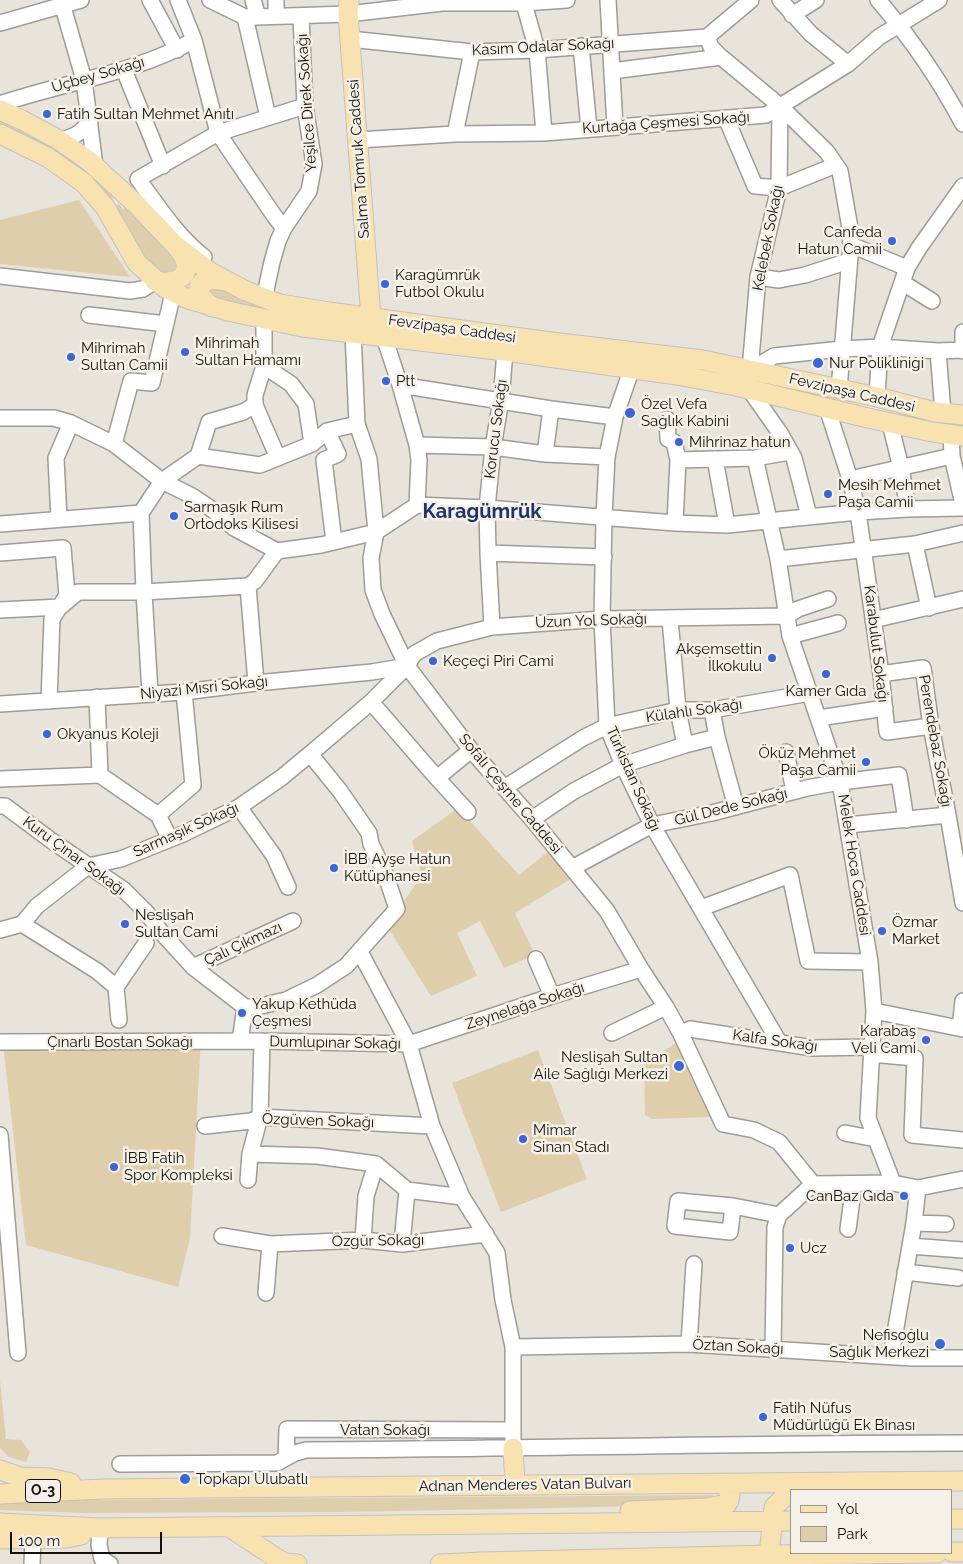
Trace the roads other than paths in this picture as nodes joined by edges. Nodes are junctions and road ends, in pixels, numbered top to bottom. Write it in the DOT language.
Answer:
graph roads {
  1 [pos="81,0"];
  2 [pos="150,0"];
  3 [pos="178,0"];
  4 [pos="210,0"];
  5 [pos="253,0"];
  6 [pos="276,0"];
  7 [pos="567,0"];
  8 [pos="608,0"];
  9 [pos="751,0"];
  10 [pos="780,0"];
  11 [pos="816,0"];
  12 [pos="878,0"];
  13 [pos="939,0"];
  14 [pos="442,2"];
  15 [pos="523,2"];
  16 [pos="62,3"];
  17 [pos="349,7"];
  18 [pos="792,15"];
  19 [pos="276,16"];
  20 [pos="301,16"];
  21 [pos="252,17"];
  22 [pos="0,23"];
  23 [pos="899,25"];
  24 [pos="706,37"];
  25 [pos="350,39"];
  26 [pos="194,40"];
  27 [pos="611,44"];
  28 [pos="581,46"];
  29 [pos="177,50"];
  30 [pos="537,50"];
  31 [pos="472,52"];
  32 [pos="720,57"];
  33 [pos="848,64"];
  34 [pos="124,70"];
  35 [pos="612,72"];
  36 [pos="84,80"];
  37 [pos="0,104"];
  38 [pos="305,106"];
  39 [pos="780,106"];
  40 [pos="0,110"];
  41 [pos="268,117"];
  42 [pos="726,118"];
  43 [pos="90,122"];
  44 [pos="963,124"];
  45 [pos="615,127"];
  46 [pos="588,129"];
  47 [pos="544,132"];
  48 [pos="218,133"];
  49 [pos="0,134"];
  50 [pos="455,134"];
  51 [pos="59,140"];
  52 [pos="358,140"];
  53 [pos="836,165"];
  54 [pos="95,166"];
  55 [pos="163,166"];
  56 [pos="963,186"];
  57 [pos="778,188"];
  58 [pos="284,228"];
  59 [pos="174,244"];
  60 [pos="851,245"];
  61 [pos="850,261"];
  62 [pos="907,268"];
  63 [pos="0,276"];
  64 [pos="758,277"];
  65 [pos="155,281"];
  66 [pos="226,281"];
  67 [pos="902,283"];
  68 [pos="173,293"];
  69 [pos="264,296"];
  70 [pos="932,300"];
  71 [pos="212,307"];
  72 [pos="89,315"];
  73 [pos="371,318"];
  74 [pos="264,319"];
  75 [pos="166,324"];
  76 [pos="326,330"];
  77 [pos="353,332"];
  78 [pos="963,332"];
  79 [pos="384,337"];
  80 [pos="880,347"];
  81 [pos="842,349"];
  82 [pos="963,350"];
  83 [pos="505,351"];
  84 [pos="938,351"];
  85 [pos="632,360"];
  86 [pos="264,366"];
  87 [pos="750,370"];
  88 [pos="400,385"];
  89 [pos="749,389"];
  90 [pos="839,389"];
  91 [pos="877,397"];
  92 [pos="501,400"];
  93 [pos="255,405"];
  94 [pos="827,408"];
  95 [pos="551,409"];
  96 [pos="943,413"];
  97 [pos="616,416"];
  98 [pos="963,416"];
  99 [pos="0,418"];
  100 [pos="667,419"];
  101 [pos="71,423"];
  102 [pos="890,423"];
  103 [pos="357,424"];
  104 [pos="327,431"];
  105 [pos="957,436"];
  106 [pos="114,444"];
  107 [pos="312,444"];
  108 [pos="417,445"];
  109 [pos="493,447"];
  110 [pos="790,452"];
  111 [pos="545,454"];
  112 [pos="198,456"];
  113 [pos="952,456"];
  114 [pos="607,457"];
  115 [pos="278,458"];
  116 [pos="755,458"];
  117 [pos="716,459"];
  118 [pos="678,460"];
  119 [pos="901,468"];
  120 [pos="850,479"];
  121 [pos="162,481"];
  122 [pos="963,504"];
  123 [pos="417,505"];
  124 [pos="487,508"];
  125 [pos="963,508"];
  126 [pos="908,509"];
  127 [pos="141,512"];
  128 [pos="858,512"];
  129 [pos="809,516"];
  130 [pos="604,517"];
  131 [pos="59,519"];
  132 [pos="769,522"];
  133 [pos="675,523"];
  134 [pos="0,524"];
  135 [pos="727,525"];
  136 [pos="376,532"];
  137 [pos="963,534"];
  138 [pos="334,542"];
  139 [pos="915,544"];
  140 [pos="864,550"];
  141 [pos="278,551"];
  142 [pos="0,553"];
  143 [pos="488,553"];
  144 [pos="604,557"];
  145 [pos="778,559"];
  146 [pos="248,586"];
  147 [pos="144,592"];
  148 [pos="828,599"];
  149 [pos="963,599"];
  150 [pos="60,607"];
  151 [pos="929,608"];
  152 [pos="0,610"];
  153 [pos="787,616"];
  154 [pos="602,619"];
  155 [pos="670,619"];
  156 [pos="873,620"];
  157 [pos="838,623"];
  158 [pos="492,627"];
  159 [pos="790,636"];
  160 [pos="406,666"];
  161 [pos="881,674"];
  162 [pos="256,683"];
  163 [pos="184,692"];
  164 [pos="810,693"];
  165 [pos="150,694"];
  166 [pos="97,697"];
  167 [pos="49,701"];
  168 [pos="371,702"];
  169 [pos="0,704"];
  170 [pos="884,708"];
  171 [pos="678,710"];
  172 [pos="712,710"];
  173 [pos="819,718"];
  174 [pos="607,726"];
  175 [pos="931,726"];
  176 [pos="717,737"];
  177 [pos="684,745"];
  178 [pos="471,750"];
  179 [pos="786,752"];
  180 [pos="310,754"];
  181 [pos="623,765"];
  182 [pos="100,774"];
  183 [pos="437,778"];
  184 [pos="0,779"];
  185 [pos="840,782"];
  186 [pos="504,788"];
  187 [pos="794,791"];
  188 [pos="0,806"];
  189 [pos="238,807"];
  190 [pos="736,807"];
  191 [pos="468,812"];
  192 [pos="158,815"];
  193 [pos="948,815"];
  194 [pos="532,819"];
  195 [pos="906,820"];
  196 [pos="652,825"];
  197 [pos="848,825"];
  198 [pos="170,839"];
  199 [pos="88,866"];
  200 [pos="572,868"];
  201 [pos="288,887"];
  202 [pos="963,903"];
  203 [pos="701,908"];
  204 [pos="293,921"];
  205 [pos="22,924"];
  206 [pos="0,930"];
  207 [pos="146,943"];
  208 [pos="360,952"];
  209 [pos="536,959"];
  210 [pos="870,962"];
  211 [pos="194,967"];
  212 [pos="641,969"];
  213 [pos="116,987"];
  214 [pos="552,996"];
  215 [pos="963,1001"];
  216 [pos="245,1007"];
  217 [pos="666,1007"];
  218 [pos="874,1011"];
  219 [pos="119,1020"];
  220 [pos="962,1028"];
  221 [pos="612,1033"];
  222 [pos="681,1034"];
  223 [pos="240,1041"];
  224 [pos="262,1041"];
  225 [pos="0,1042"];
  226 [pos="779,1042"];
  227 [pos="409,1044"];
  228 [pos="871,1051"];
  229 [pos="260,1118"];
  230 [pos="205,1126"];
  231 [pos="432,1126"];
  232 [pos="845,1133"];
  233 [pos="0,1135"];
  234 [pos="876,1138"];
  235 [pos="963,1140"];
  236 [pos="250,1154"];
  237 [pos="376,1164"];
  238 [pos="963,1179"];
  239 [pos="248,1180"];
  240 [pos="812,1184"];
  241 [pos="854,1184"];
  242 [pos="893,1184"];
  243 [pos="918,1188"];
  244 [pos="407,1190"];
  245 [pos="462,1197"];
  246 [pos="733,1206"];
  247 [pos="779,1214"];
  248 [pos="914,1223"];
  249 [pos="946,1224"];
  250 [pos="848,1229"];
  251 [pos="486,1234"];
  252 [pos="222,1236"];
  253 [pos="363,1240"];
  254 [pos="270,1244"];
  255 [pos="402,1244"];
  256 [pos="910,1246"];
  257 [pos="963,1250"];
  258 [pos="694,1264"];
  259 [pos="906,1272"];
  260 [pos="958,1278"];
  261 [pos="266,1293"];
  262 [pos="689,1344"];
  263 [pos="513,1347"];
  264 [pos="773,1349"];
  265 [pos="18,1353"];
  266 [pos="891,1356"];
  267 [pos="963,1358"];
  268 [pos="513,1439"];
  269 [pos="963,1443"];
  270 [pos="286,1458"];
  271 [pos="120,1464"];
  272 [pos="0,1470"];
  273 [pos="963,1480"];
  274 [pos="515,1484"];
  275 [pos="724,1484"];
  276 [pos="795,1487"];
  277 [pos="86,1489"];
  278 [pos="790,1492"];
  279 [pos="0,1494"];
  280 [pos="772,1521"];
  281 [pos="790,1521"];
  282 [pos="602,1523"];
  283 [pos="0,1524"];
  284 [pos="229,1527"];
  285 [pos="100,1528"];
  286 [pos="0,1539"];
  287 [pos="33,1539"];
  288 [pos="895,1554"];
  289 [pos="768,1559"];
  290 [pos="32,1564"];
  291 [pos="110,1564"];
  292 [pos="287,1564"];
  293 [pos="440,1564"];
  1 -- 16 [label="street"];
  2 -- 29 [label="street"];
  3 -- 26 [label="street"];
  4 -- 21 [label="street"];
  5 -- 21 [label="street"];
  6 -- 19 [label="street"];
  7 -- 15 [label="street"];
  8 -- 27 [label="street"];
  9 -- 24 [label="street"];
  10 -- 18 [label="street"];
  11 -- 18 [label="street"];
  12 -- 23 [label="street"];
  13 -- 23 [label="street, Kurtağa Çeşmesi Sokağı"];
  14 -- 15 [label="street"];
  14 -- 17 [label="street"];
  15 -- 30 [label="street"];
  16 -- 22 [label="street"];
  16 -- 36 [label="street"];
  17 -- 20 [label="street"];
  17 -- 25 [label="main road, Salma Tomruk Caddesi"];
  18 -- 33 [label="street"];
  19 -- 20 [label="street"];
  19 -- 21 [label="street"];
  20 -- 38 [label="street, Yeşilce Direk Sokağı"];
  21 -- 41 [label="street"];
  23 -- 33 [label="street, Kurtağa Çeşmesi Sokağı"];
  23 -- 44 [label="street"];
  24 -- 27 [label="street, Kasım Odalar Sokağı"];
  24 -- 32 [label="street"];
  25 -- 31 [label="street, Kasım Odalar Sokağı"];
  25 -- 52 [label="main road, Salma Tomruk Caddesi"];
  26 -- 29 [label="street, Uçbey Sokağı"];
  26 -- 48 [label="street"];
  27 -- 28 [label="street, Kasım Odalar Sokağı"];
  27 -- 35 [label="street"];
  28 -- 30 [label="street, Kasım Odalar Sokağı"];
  28 -- 46 [label="street"];
  29 -- 34 [label="street, Uçbey Sokağı"];
  30 -- 31 [label="street, Kasım Odalar Sokağı"];
  30 -- 47 [label="street"];
  31 -- 50 [label="street"];
  32 -- 35 [label="street"];
  32 -- 39 [label="street"];
  33 -- 39 [label="street, Kurtağa Çeşmesi Sokağı"];
  34 -- 36 [label="street, Uçbey Sokağı"];
  34 -- 55 [label="street"];
  35 -- 45 [label="street"];
  36 -- 37 [label="street, Uçbey Sokağı"];
  36 -- 43 [label="street"];
  38 -- 41 [label="street"];
  38 -- 58 [label="street, Yeşilce Direk Sokağı"];
  39 -- 42 [label="street, Kurtağa Çeşmesi Sokağı"];
  39 -- 53 [label="street"];
  39 -- 57 [label="street, Kelebek Sokağı"];
  40 -- 51 [label="main road, Fevzipaşa Caddesi"];
  41 -- 48 [label="street"];
  42 -- 45 [label="street, Kurtağa Çeşmesi Sokağı"];
  42 -- 57 [label="street"];
  43 -- 51 [label="street"];
  43 -- 54 [label="street"];
  45 -- 46 [label="street, Kurtağa Çeşmesi Sokağı"];
  46 -- 47 [label="street, Kurtağa Çeşmesi Sokağı"];
  47 -- 50 [label="street, Kurtağa Çeşmesi Sokağı"];
  48 -- 55 [label="street"];
  48 -- 58 [label="street"];
  49 -- 65 [label="main road, Fevzipaşa Caddesi"];
  50 -- 52 [label="street, Kurtağa Çeşmesi Sokağı"];
  51 -- 54 [label="main road, Fevzipaşa Caddesi"];
  52 -- 73 [label="main road, Salma Tomruk Caddesi"];
  53 -- 57 [label="street"];
  53 -- 60 [label="street"];
  54 -- 59 [label="main road, Fevzipaşa Caddesi"];
  55 -- 69 [label="street"];
  56 -- 62 [label="street"];
  57 -- 64 [label="street, Kelebek Sokağı"];
  58 -- 69 [label="street, Yeşilce Direk Sokağı"];
  59 -- 65 [label="main road"];
  59 -- 66 [label="main road, Fevzipaşa Caddesi"];
  60 -- 61 [label="street"];
  60 -- 62 [label="street"];
  61 -- 64 [label="street"];
  61 -- 81 [label="street"];
  62 -- 67 [label="street"];
  63 -- 65 [label="street"];
  64 -- 87 [label="street, Kelebek Sokağı"];
  65 -- 68 [label="main road, Fevzipaşa Caddesi"];
  66 -- 69 [label="main road, Fevzipaşa Caddesi"];
  66 -- 71 [label="main road"];
  67 -- 70 [label="street"];
  67 -- 80 [label="street"];
  68 -- 71 [label="main road, Fevzipaşa Caddesi"];
  68 -- 75 [label="street"];
  69 -- 73 [label="main road, Fevzipaşa Caddesi"];
  71 -- 74 [label="main road, Fevzipaşa Caddesi"];
  72 -- 75 [label="street"];
  73 -- 76 [label="main road"];
  73 -- 85 [label="main road, Fevzipaşa Caddesi"];
  74 -- 76 [label="main road, Fevzipaşa Caddesi"];
  74 -- 86 [label="street"];
  75 -- 106 [label="street"];
  76 -- 77 [label="main road, Fevzipaşa Caddesi"];
  77 -- 79 [label="main road, Fevzipaşa Caddesi"];
  77 -- 103 [label="street, Sofalı Çeşme Caddesi"];
  78 -- 82 [label="street"];
  79 -- 83 [label="main road, Fevzipaşa Caddesi"];
  79 -- 88 [label="street"];
  80 -- 81 [label="street"];
  80 -- 84 [label="street"];
  80 -- 91 [label="street"];
  81 -- 87 [label="street"];
  81 -- 90 [label="street"];
  82 -- 84 [label="street"];
  83 -- 85 [label="main road, Fevzipaşa Caddesi"];
  83 -- 92 [label="street, Korucu Sokağı"];
  84 -- 96 [label="street"];
  85 -- 87 [label="main road, Fevzipaşa Caddesi"];
  85 -- 89 [label="main road, Fevzipaşa Caddesi"];
  85 -- 97 [label="street, Türkistan Sokağı"];
  86 -- 93 [label="street"];
  86 -- 107 [label="street"];
  87 -- 90 [label="main road, Fevzipaşa Caddesi"];
  88 -- 92 [label="street"];
  88 -- 108 [label="street"];
  89 -- 94 [label="main road, Fevzipaşa Caddesi"];
  89 -- 110 [label="street"];
  90 -- 91 [label="main road, Fevzipaşa Caddesi"];
  91 -- 96 [label="main road, Fevzipaşa Caddesi"];
  92 -- 95 [label="street"];
  92 -- 109 [label="street, Korucu Sokağı"];
  93 -- 112 [label="street"];
  93 -- 115 [label="street"];
  94 -- 102 [label="main road, Fevzipaşa Caddesi"];
  94 -- 120 [label="street, Karabulut Sokağı"];
  95 -- 97 [label="street"];
  95 -- 111 [label="street"];
  96 -- 98 [label="main road, Fevzipaşa Caddesi"];
  97 -- 114 [label="street, Türkistan Sokağı"];
  99 -- 101 [label="street"];
  100 -- 118 [label="street"];
  101 -- 106 [label="street"];
  101 -- 131 [label="street"];
  102 -- 105 [label="main road, Fevzipaşa Caddesi"];
  102 -- 119 [label="street"];
  103 -- 104 [label="street"];
  103 -- 136 [label="street, Sofalı Çeşme Caddesi"];
  104 -- 107 [label="street"];
  104 -- 138 [label="street"];
  105 -- 113 [label="street"];
  106 -- 121 [label="street"];
  107 -- 115 [label="street"];
  108 -- 109 [label="street"];
  108 -- 123 [label="street"];
  109 -- 111 [label="street"];
  109 -- 124 [label="street, Korucu Sokağı"];
  110 -- 116 [label="street"];
  110 -- 129 [label="street"];
  111 -- 114 [label="street"];
  112 -- 115 [label="street"];
  112 -- 121 [label="street"];
  113 -- 119 [label="street"];
  113 -- 122 [label="street"];
  114 -- 130 [label="street, Türkistan Sokağı"];
  116 -- 117 [label="street"];
  116 -- 132 [label="street, Melek Hoca Caddesi"];
  117 -- 118 [label="street"];
  117 -- 135 [label="street"];
  118 -- 133 [label="street"];
  119 -- 120 [label="street"];
  119 -- 126 [label="street"];
  120 -- 128 [label="street, Karabulut Sokağı"];
  121 -- 127 [label="street"];
  121 -- 141 [label="street"];
  123 -- 124 [label="street"];
  123 -- 136 [label="street"];
  124 -- 130 [label="street"];
  124 -- 143 [label="street, Korucu Sokağı"];
  125 -- 126 [label="street"];
  126 -- 128 [label="street"];
  127 -- 131 [label="street"];
  127 -- 147 [label="street"];
  128 -- 129 [label="street"];
  128 -- 140 [label="street, Karabulut Sokağı"];
  129 -- 132 [label="street"];
  130 -- 133 [label="street"];
  130 -- 144 [label="street, Türkistan Sokağı"];
  131 -- 134 [label="street"];
  132 -- 135 [label="street"];
  132 -- 145 [label="street, Melek Hoca Caddesi"];
  133 -- 135 [label="street"];
  136 -- 138 [label="street"];
  136 -- 160 [label="street, Sofalı Çeşme Caddesi"];
  137 -- 139 [label="street"];
  138 -- 141 [label="street"];
  139 -- 140 [label="street"];
  139 -- 151 [label="street"];
  140 -- 145 [label="street"];
  140 -- 156 [label="street, Karabulut Sokağı"];
  141 -- 146 [label="street"];
  142 -- 150 [label="street"];
  143 -- 144 [label="street"];
  143 -- 158 [label="street, Korucu Sokağı"];
  144 -- 154 [label="street, Türkistan Sokağı"];
  145 -- 153 [label="street, Melek Hoca Caddesi"];
  146 -- 147 [label="street"];
  146 -- 162 [label="street"];
  147 -- 150 [label="street"];
  147 -- 165 [label="street"];
  148 -- 153 [label="street"];
  149 -- 151 [label="street"];
  150 -- 152 [label="street"];
  150 -- 167 [label="street"];
  151 -- 156 [label="street"];
  153 -- 155 [label="street, Uzun Yol Sokağı"];
  153 -- 159 [label="street, Melek Hoca Caddesi"];
  154 -- 155 [label="street, Uzun Yol Sokağı"];
  154 -- 158 [label="street, Uzun Yol Sokağı"];
  154 -- 174 [label="street, Türkistan Sokağı"];
  155 -- 171 [label="street"];
  156 -- 161 [label="street, Karabulut Sokağı"];
  157 -- 159 [label="street"];
  158 -- 160 [label="street, Uzun Yol Sokağı"];
  159 -- 164 [label="street, Melek Hoca Caddesi"];
  160 -- 162 [label="street, Niyazi Mısri Sokağı"];
  160 -- 168 [label="street, Sarmaşık Sokağı"];
  160 -- 178 [label="street, Sofalı Çeşme Caddesi"];
  161 -- 170 [label="street, Karabulut Sokağı"];
  161 -- 175 [label="street, Perendebaz Sokağı"];
  162 -- 163 [label="street, Niyazi Mısri Sokağı"];
  163 -- 165 [label="street, Niyazi Mısri Sokağı"];
  163 -- 192 [label="street"];
  164 -- 172 [label="street, Külahlı Sokağı"];
  164 -- 173 [label="street, Melek Hoca Caddesi"];
  165 -- 166 [label="street, Niyazi Mısri Sokağı"];
  166 -- 167 [label="street, Niyazi Mısri Sokağı"];
  166 -- 182 [label="street"];
  167 -- 169 [label="street, Niyazi Mısri Sokağı"];
  168 -- 180 [label="street, Sarmaşık Sokağı"];
  168 -- 183 [label="street"];
  170 -- 173 [label="street"];
  170 -- 175 [label="street, Karabulut Sokağı"];
  171 -- 172 [label="street, Külahlı Sokağı"];
  171 -- 174 [label="street, Külahlı Sokağı"];
  171 -- 177 [label="street"];
  172 -- 176 [label="street"];
  173 -- 185 [label="street, Melek Hoca Caddesi"];
  174 -- 181 [label="street, Türkistan Sokağı"];
  174 -- 186 [label="street, Külahlı Sokağı"];
  175 -- 193 [label="street, Perendebaz Sokağı"];
  176 -- 177 [label="street"];
  176 -- 190 [label="street"];
  177 -- 181 [label="street"];
  178 -- 183 [label="street"];
  178 -- 186 [label="street, Sofalı Çeşme Caddesi"];
  179 -- 187 [label="street"];
  180 -- 189 [label="street, Sarmaşık Sokağı"];
  180 -- 208 [label="street"];
  181 -- 194 [label="street"];
  181 -- 196 [label="street, Türkistan Sokağı"];
  182 -- 184 [label="street"];
  182 -- 192 [label="street"];
  183 -- 191 [label="street"];
  185 -- 187 [label="street, Gül Dede Sokağı"];
  185 -- 195 [label="street, Gül Dede Sokağı"];
  185 -- 197 [label="street, Melek Hoca Caddesi"];
  186 -- 194 [label="street, Sofalı Çeşme Caddesi"];
  187 -- 190 [label="street, Gül Dede Sokağı"];
  188 -- 199 [label="street, Kuru Çınar Sokağı"];
  189 -- 198 [label="street, Sarmaşık Sokağı"];
  189 -- 201 [label="street"];
  190 -- 196 [label="street, Gül Dede Sokağı"];
  192 -- 198 [label="street"];
  193 -- 195 [label="street, Perendebaz Sokağı"];
  193 -- 202 [label="street"];
  194 -- 200 [label="street, Sofalı Çeşme Caddesi"];
  195 -- 197 [label="street, Perendebaz Sokağı"];
  196 -- 200 [label="street, Gül Dede Sokağı"];
  196 -- 203 [label="street, Türkistan Sokağı"];
  197 -- 210 [label="street, Melek Hoca Caddesi"];
  198 -- 199 [label="street, Sarmaşık Sokağı"];
  199 -- 205 [label="street, Sarmaşık Sokağı"];
  199 -- 211 [label="street, Kuru Çınar Sokağı"];
  200 -- 212 [label="street, Sofalı Çeşme Caddesi"];
  203 -- 210 [label="street"];
  203 -- 226 [label="street, Türkistan Sokağı"];
  204 -- 211 [label="street, Çalı Çıkmazı"];
  205 -- 206 [label="street"];
  205 -- 213 [label="street"];
  207 -- 213 [label="street"];
  208 -- 216 [label="street"];
  208 -- 227 [label="street"];
  209 -- 214 [label="street"];
  210 -- 218 [label="street, Melek Hoca Caddesi"];
  211 -- 216 [label="street, Kuru Çınar Sokağı"];
  212 -- 214 [label="street, Zeynelağa Sokağı"];
  212 -- 217 [label="street, Sofalı Çeşme Caddesi"];
  213 -- 219 [label="street"];
  214 -- 227 [label="street, Zeynelağa Sokağı"];
  215 -- 220 [label="street"];
  216 -- 223 [label="street"];
  217 -- 221 [label="street"];
  217 -- 222 [label="street, Sofalı Çeşme Caddesi"];
  218 -- 220 [label="street"];
  218 -- 228 [label="street, Melek Hoca Caddesi"];
  222 -- 226 [label="street, Kalfa Sokağı"];
  222 -- 240 [label="street, Sofalı Çeşme Caddesi"];
  223 -- 224 [label="street, Çınarlı Bostan Sokağı"];
  223 -- 225 [label="street, Çınarlı Bostan Sokağı"];
  224 -- 227 [label="street, Dumlupınar Sokağı"];
  224 -- 229 [label="street"];
  226 -- 228 [label="street, Kalfa Sokağı"];
  227 -- 231 [label="street"];
  228 -- 234 [label="street, Melek Hoca Caddesi"];
  228 -- 235 [label="street, Kalfa Sokağı"];
  229 -- 230 [label="street, Özgüven Sokağı"];
  229 -- 231 [label="street, Özgüven Sokağı"];
  229 -- 236 [label="street"];
  231 -- 245 [label="street"];
  232 -- 234 [label="street"];
  233 -- 265 [label="street"];
  234 -- 242 [label="street, Melek Hoca Caddesi"];
  236 -- 237 [label="street"];
  236 -- 239 [label="street"];
  237 -- 244 [label="street"];
  237 -- 253 [label="street"];
  238 -- 243 [label="street"];
  240 -- 241 [label="street"];
  240 -- 247 [label="street"];
  241 -- 242 [label="street"];
  241 -- 250 [label="street"];
  242 -- 243 [label="street"];
  243 -- 248 [label="street"];
  244 -- 245 [label="street"];
  244 -- 255 [label="street"];
  245 -- 251 [label="street"];
  246 -- 247 [label="street"];
  247 -- 264 [label="street"];
  248 -- 249 [label="street"];
  248 -- 256 [label="street"];
  251 -- 255 [label="street, Özgür Sokağı"];
  251 -- 263 [label="street"];
  252 -- 254 [label="street, Özgür Sokağı"];
  253 -- 254 [label="street, Özgür Sokağı"];
  253 -- 255 [label="street, Özgür Sokağı"];
  254 -- 261 [label="street"];
  256 -- 257 [label="street"];
  256 -- 259 [label="street"];
  258 -- 262 [label="street"];
  259 -- 260 [label="street"];
  259 -- 266 [label="street"];
  262 -- 263 [label="street, Öztan Sokağı"];
  262 -- 264 [label="street, Öztan Sokağı"];
  263 -- 268 [label="street"];
  264 -- 266 [label="street, Öztan Sokağı"];
  266 -- 267 [label="street, Öztan Sokağı"];
  268 -- 269 [label="street"];
  268 -- 270 [label="street"];
  268 -- 270 [label="street, Vatan Sokağı"];
  268 -- 274 [label="main road"];
  270 -- 271 [label="street"];
  272 -- 277 [label="main road"];
  273 -- 276 [label="main road, Adnan Menderes Vatan Bulvarı"];
  274 -- 275 [label="main road, Adnan Menderes Vatan Bulvarı"];
  274 -- 277 [label="main road, Adnan Menderes Vatan Bulvarı"];
  275 -- 276 [label="main road, Adnan Menderes Vatan Bulvarı"];
  275 -- 282 [label="main road"];
  277 -- 279 [label="main road, O-3"];
  278 -- 280 [label="main road"];
  280 -- 281 [label="main road"];
  280 -- 282 [label="main road"];
  280 -- 289 [label="main road"];
  282 -- 284 [label="main road"];
  283 -- 285 [label="main road"];
  284 -- 285 [label="main road"];
  284 -- 292 [label="main road"];
  285 -- 287 [label="main road"];
  285 -- 291 [label="street"];
  286 -- 287 [label="main road"];
  287 -- 290 [label="street"];
  288 -- 289 [label="main road"];
  289 -- 293 [label="main road"];
}
